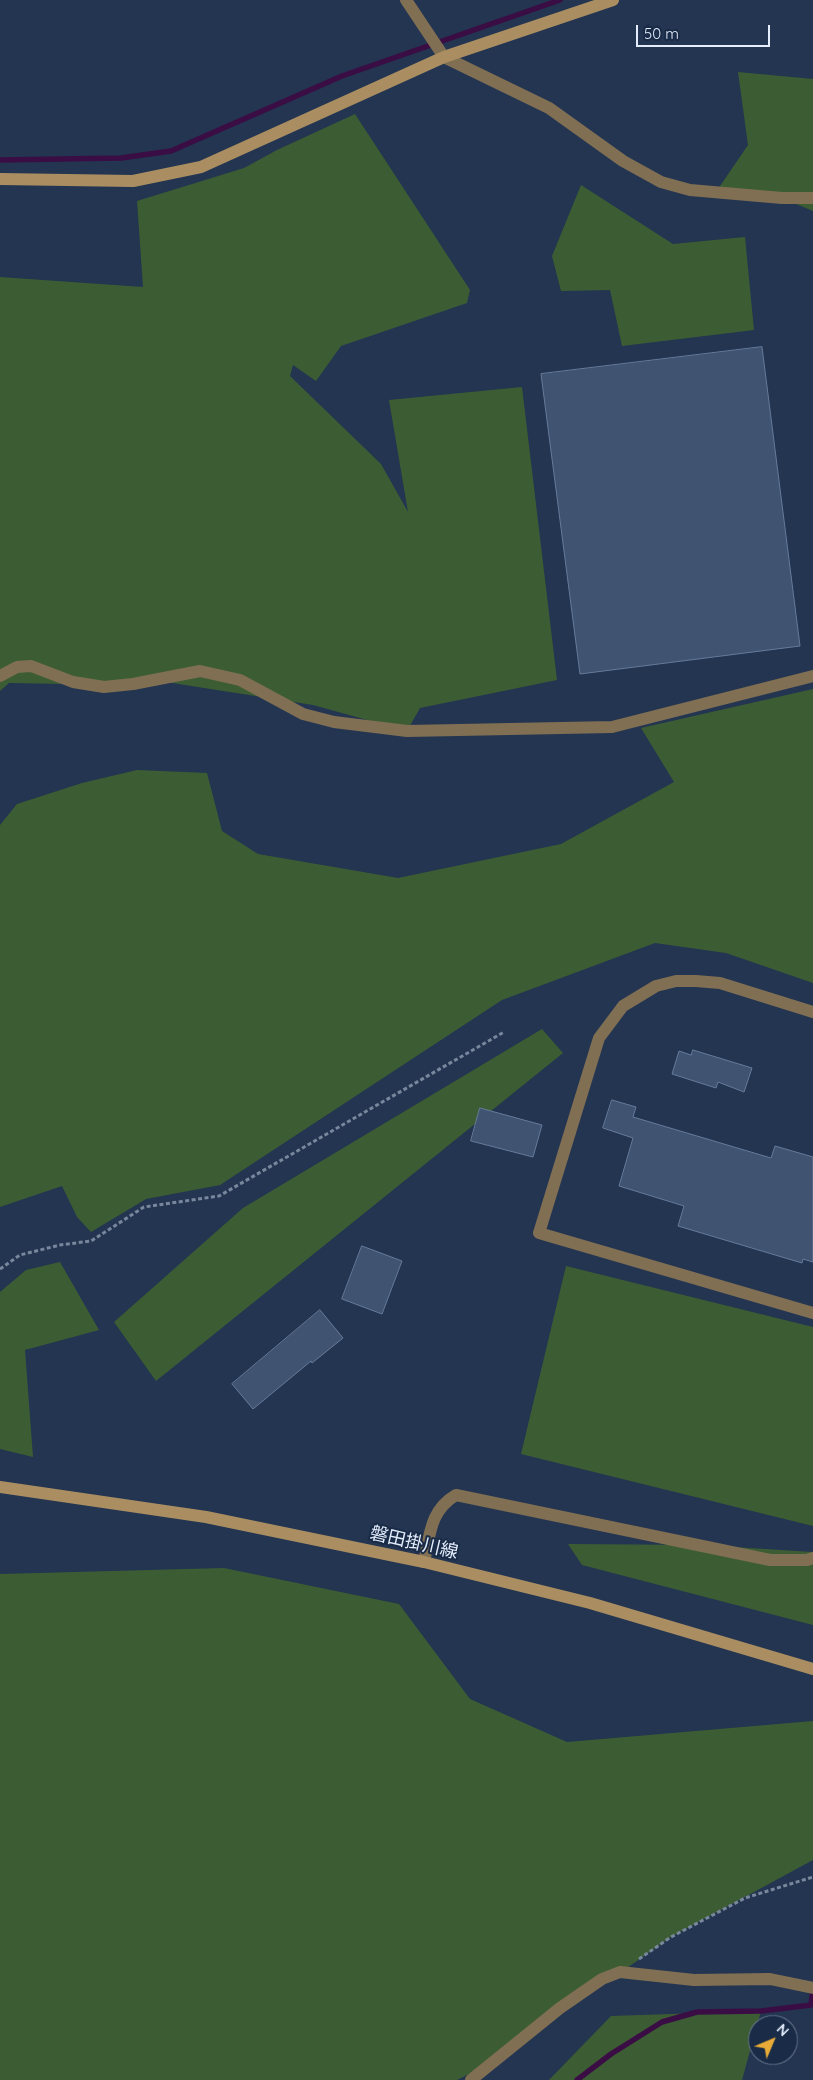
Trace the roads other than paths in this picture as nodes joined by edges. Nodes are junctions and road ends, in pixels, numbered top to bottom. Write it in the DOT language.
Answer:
graph roads {
  1 [pos="406,0"];
  2 [pos="613,0"];
  3 [pos="444,57"];
  4 [pos="0,179"];
  5 [pos="813,198"];
  6 [pos="0,676"];
  7 [pos="813,676"];
  8 [pos="813,1012"];
  9 [pos="813,1313"];
  10 [pos="0,1487"];
  11 [pos="813,1558"];
  12 [pos="424,1562"];
  13 [pos="813,1669"];
  14 [pos="813,1988"];
  15 [pos="471,2080"];
  1 -- 3 [label="street"];
  2 -- 3 [label="main road"];
  3 -- 4 [label="main road"];
  3 -- 5 [label="street"];
  6 -- 7 [label="street"];
  8 -- 9 [label="street"];
  10 -- 12 [label="main road, 磐田掛川線"];
  11 -- 12 [label="street"];
  12 -- 13 [label="main road, 磐田掛川線"];
  14 -- 15 [label="street"];
}
